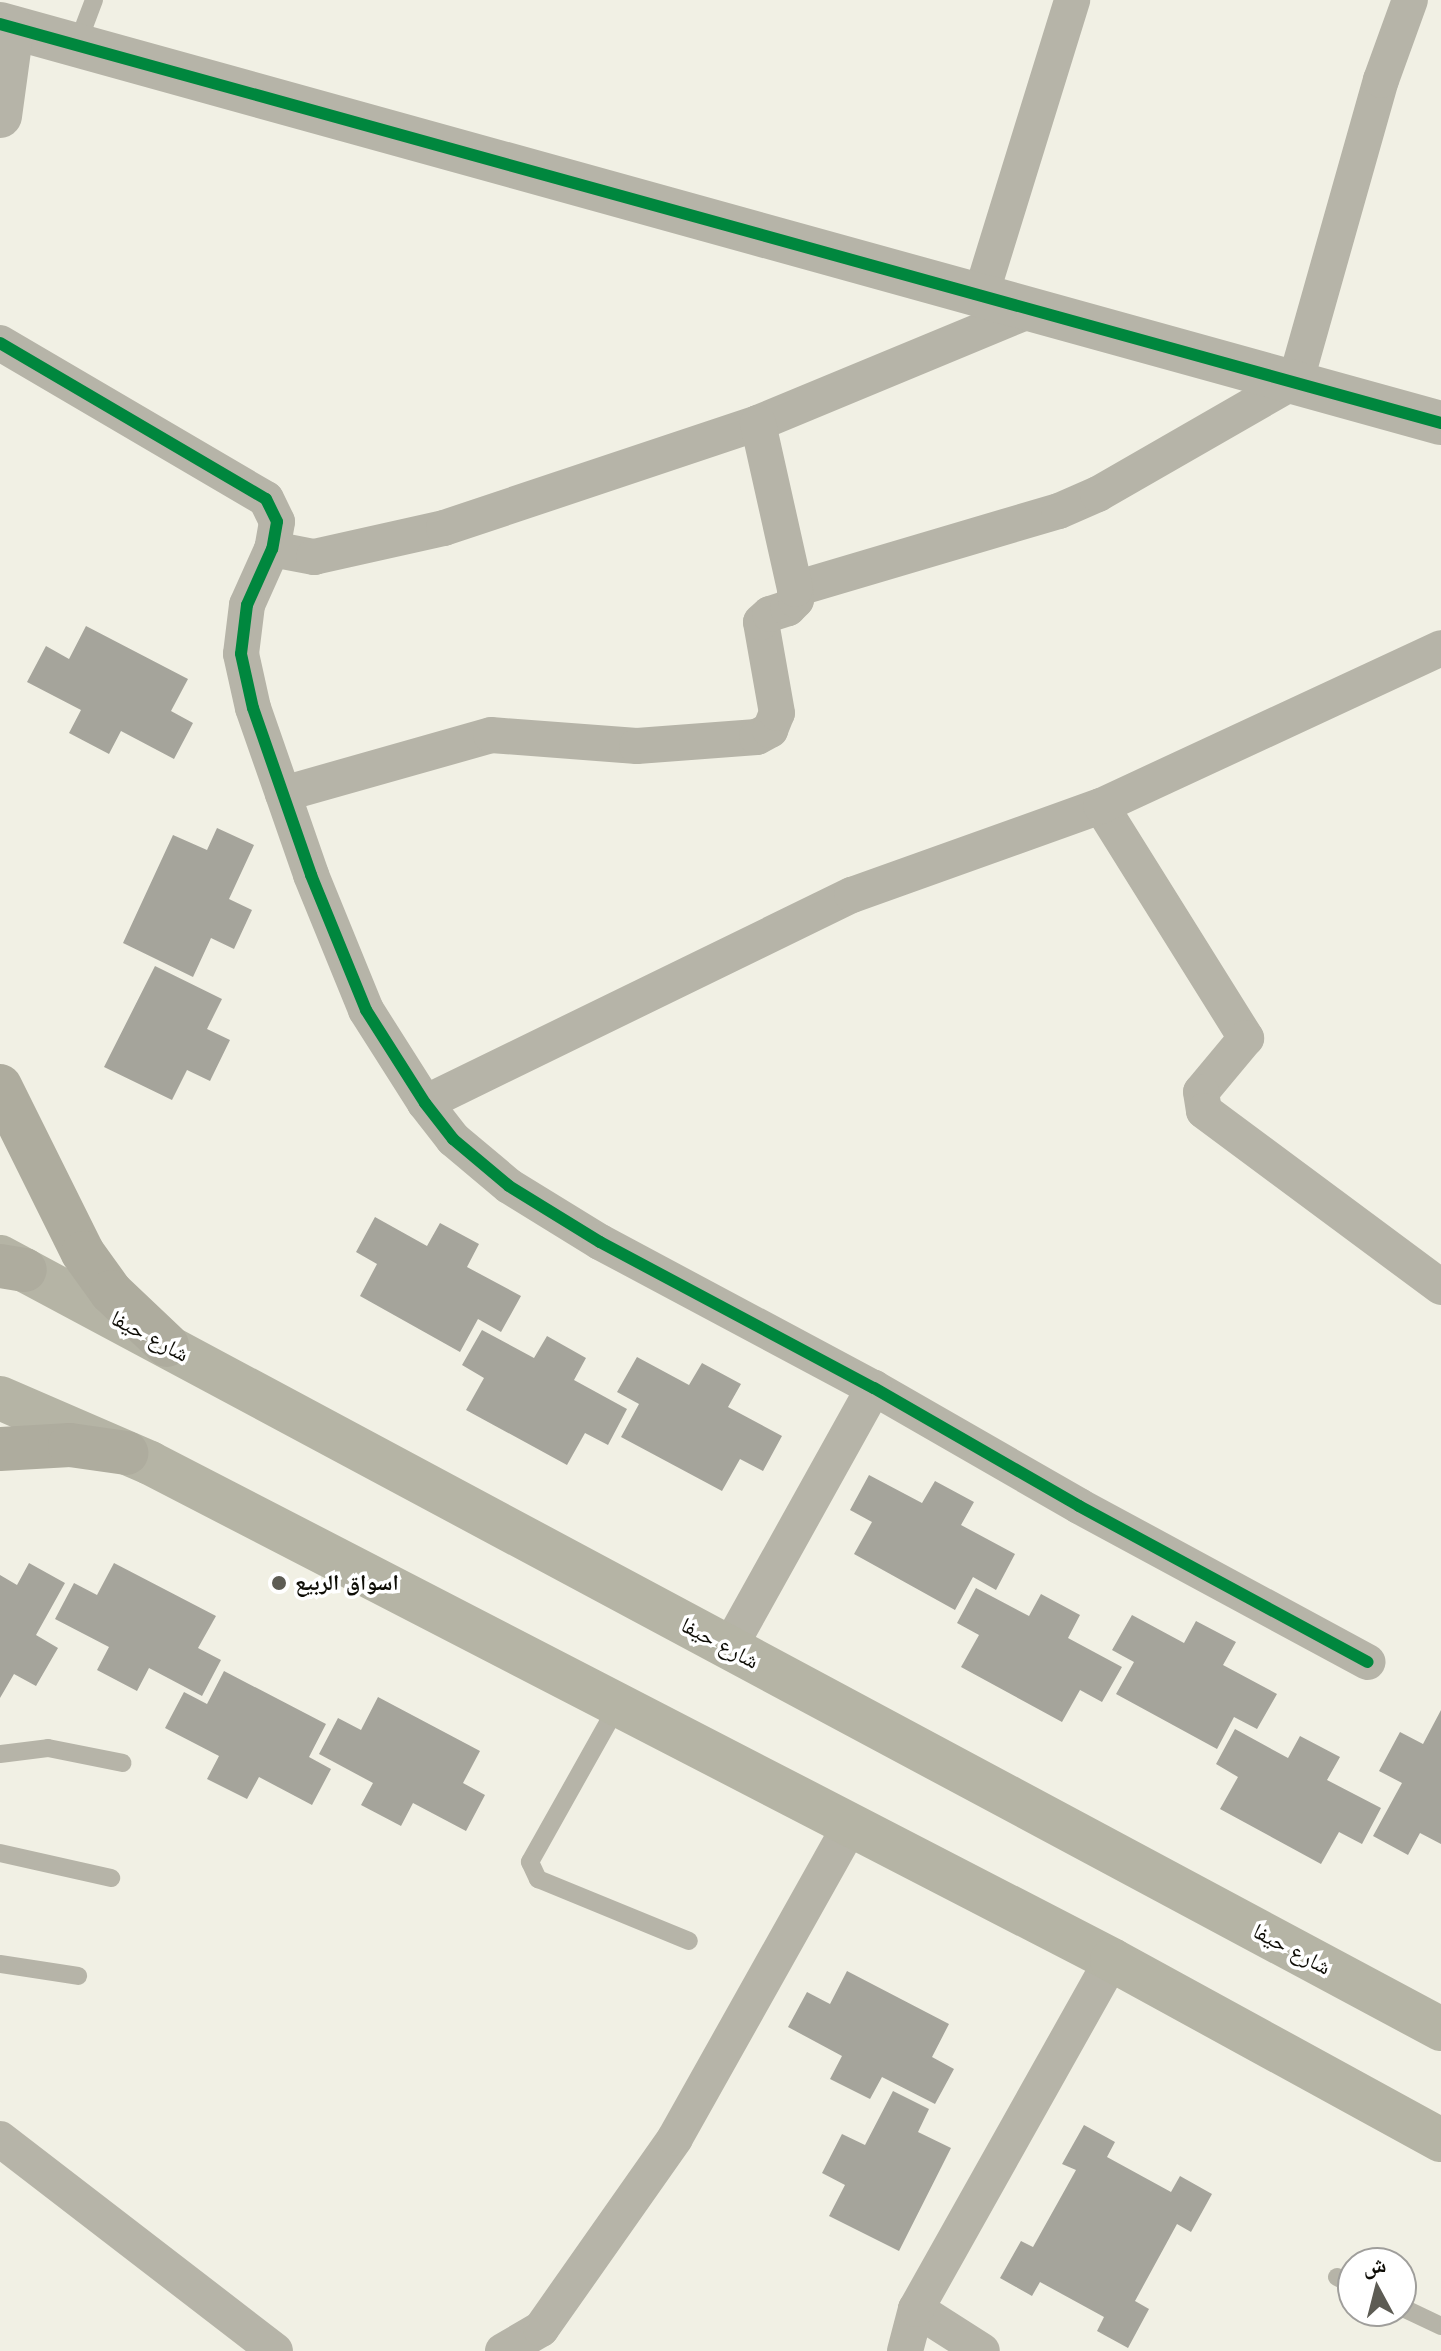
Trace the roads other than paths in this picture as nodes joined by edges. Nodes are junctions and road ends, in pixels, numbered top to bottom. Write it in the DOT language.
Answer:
graph roads {
  1 [pos="94,0"];
  2 [pos="1072,0"];
  3 [pos="1410,0"];
  4 [pos="9,22"];
  5 [pos="77,45"];
  6 [pos="0,116"];
  7 [pos="980,298"];
  8 [pos="1028,311"];
  9 [pos="0,343"];
  10 [pos="1296,380"];
  11 [pos="758,423"];
  12 [pos="1441,423"];
  13 [pos="272,549"];
  14 [pos="795,589"];
  15 [pos="1441,648"];
  16 [pos="283,794"];
  17 [pos="1101,806"];
  18 [pos="0,1086"];
  19 [pos="425,1103"];
  20 [pos="8,1264"];
  21 [pos="1441,1287"];
  22 [pos="167,1345"];
  23 [pos="874,1388"];
  24 [pos="0,1398"];
  25 [pos="0,1449"];
  26 [pos="126,1453"];
  27 [pos="729,1648"];
  28 [pos="1368,1662"];
  29 [pos="618,1705"];
  30 [pos="0,1754"];
  31 [pos="123,1763"];
  32 [pos="851,1825"];
  33 [pos="0,1853"];
  34 [pos="111,1878"];
  35 [pos="689,1941"];
  36 [pos="1112,1960"];
  37 [pos="0,1964"];
  38 [pos="78,1976"];
  39 [pos="1441,2029"];
  40 [pos="0,2139"];
  41 [pos="1441,2140"];
  42 [pos="916,2309"];
  43 [pos="1417,2315"];
  44 [pos="1441,2326"];
  45 [pos="549,2340"];
  46 [pos="275,2351"];
  47 [pos="503,2351"];
  48 [pos="905,2351"];
  49 [pos="982,2351"];
  1 -- 5 [label="lane"];
  2 -- 7 [label="street"];
  3 -- 10 [label="street"];
  4 -- 5 [label="street"];
  4 -- 6 [label="street"];
  5 -- 7 [label="street"];
  7 -- 8 [label="street"];
  8 -- 10 [label="street"];
  8 -- 11 [label="street"];
  9 -- 13 [label="street"];
  10 -- 12 [label="street"];
  10 -- 14 [label="street"];
  11 -- 13 [label="street"];
  11 -- 14 [label="street"];
  13 -- 16 [label="street"];
  14 -- 16 [label="street"];
  15 -- 17 [label="street"];
  16 -- 19 [label="street"];
  17 -- 19 [label="street"];
  17 -- 21 [label="street"];
  18 -- 22 [label="main road"];
  19 -- 23 [label="street"];
  20 -- 22 [label="main road, شارع حيفا"];
  22 -- 27 [label="main road, شارع حيفا"];
  23 -- 27 [label="street"];
  23 -- 28 [label="street"];
  24 -- 26 [label="main road"];
  25 -- 26 [label="main road"];
  26 -- 29 [label="main road"];
  27 -- 39 [label="main road, شارع حيفا"];
  29 -- 32 [label="main road"];
  29 -- 35 [label="lane"];
  30 -- 31 [label="lane"];
  32 -- 36 [label="main road"];
  32 -- 45 [label="street"];
  33 -- 34 [label="lane"];
  36 -- 41 [label="main road"];
  36 -- 42 [label="street"];
  37 -- 38 [label="lane"];
  40 -- 46 [label="street"];
  42 -- 48 [label="street"];
  42 -- 49 [label="street"];
  43 -- 44 [label="lane"];
  45 -- 47 [label="street"];
}
